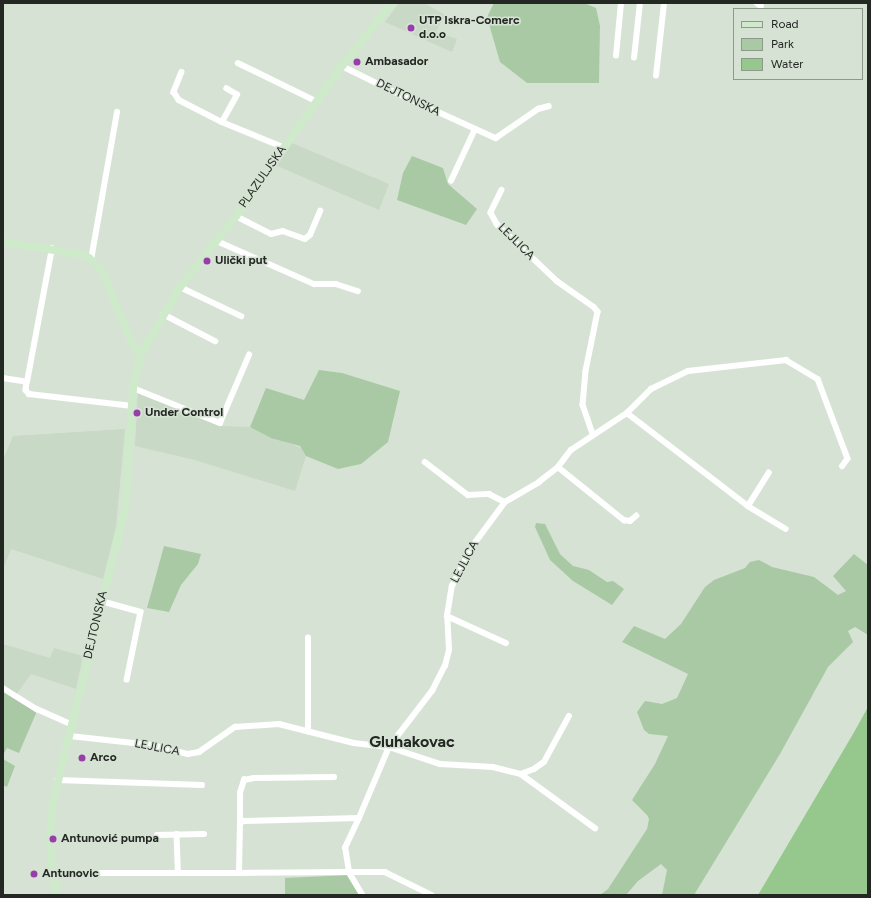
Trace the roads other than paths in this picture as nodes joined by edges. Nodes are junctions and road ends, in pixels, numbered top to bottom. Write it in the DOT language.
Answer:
graph roads {
  1 [pos="621,3"];
  2 [pos="640,3"];
  3 [pos="664,3"];
  4 [pos="390,4"];
  5 [pos="616,56"];
  6 [pos="634,58"];
  7 [pos="238,63"];
  8 [pos="342,66"];
  9 [pos="182,72"];
  10 [pos="656,76"];
  11 [pos="227,89"];
  12 [pos="316,101"];
  13 [pos="549,106"];
  14 [pos="117,112"];
  15 [pos="222,122"];
  16 [pos="475,130"];
  17 [pos="283,147"];
  18 [pos="451,181"];
  19 [pos="502,190"];
  20 [pos="320,211"];
  21 [pos="236,216"];
  22 [pos="217,241"];
  23 [pos="3,242"];
  24 [pos="52,248"];
  25 [pos="91,260"];
  26 [pos="180,287"];
  27 [pos="358,291"];
  28 [pos="163,314"];
  29 [pos="241,316"];
  30 [pos="215,341"];
  31 [pos="141,354"];
  32 [pos="249,355"];
  33 [pos="3,378"];
  34 [pos="27,382"];
  35 [pos="133,388"];
  36 [pos="132,406"];
  37 [pos="627,413"];
  38 [pos="593,434"];
  39 [pos="425,462"];
  40 [pos="843,466"];
  41 [pos="558,467"];
  42 [pos="769,473"];
  43 [pos="506,502"];
  44 [pos="748,506"];
  45 [pos="636,516"];
  46 [pos="786,529"];
  47 [pos="101,601"];
  48 [pos="447,616"];
  49 [pos="308,638"];
  50 [pos="506,643"];
  51 [pos="127,680"];
  52 [pos="3,688"];
  53 [pos="569,716"];
  54 [pos="73,725"];
  55 [pos="308,732"];
  56 [pos="70,736"];
  57 [pos="389,748"];
  58 [pos="521,774"];
  59 [pos="334,777"];
  60 [pos="57,780"];
  61 [pos="202,785"];
  62 [pos="359,818"];
  63 [pos="240,823"];
  64 [pos="596,828"];
  65 [pos="177,834"];
  66 [pos="204,834"];
  67 [pos="157,835"];
  68 [pos="178,872"];
  69 [pos="349,872"];
  70 [pos="52,873"];
  71 [pos="239,873"];
  72 [pos="56,895"];
  73 [pos="363,895"];
  74 [pos="432,895"];
  1 -- 5 [label="street"];
  2 -- 6 [label="street"];
  3 -- 10 [label="street"];
  4 -- 8 [label="main road, PLAZULJSKA"];
  7 -- 12 [label="street"];
  8 -- 12 [label="main road, PLAZULJSKA"];
  8 -- 16 [label="street, DEJTONSKA"];
  9 -- 15 [label="street"];
  11 -- 15 [label="street"];
  12 -- 17 [label="main road, PLAZULJSKA"];
  13 -- 16 [label="street, DEJTONSKA"];
  14 -- 25 [label="street"];
  15 -- 17 [label="street"];
  16 -- 18 [label="street"];
  17 -- 21 [label="main road, PLAZULJSKA"];
  19 -- 38 [label="street, LEJLICA"];
  20 -- 21 [label="street"];
  21 -- 22 [label="main road, PLAZULJSKA"];
  22 -- 26 [label="main road, PLAZULJSKA"];
  22 -- 27 [label="street"];
  23 -- 24 [label="main road"];
  24 -- 25 [label="main road"];
  24 -- 34 [label="street"];
  25 -- 31 [label="main road"];
  26 -- 28 [label="main road, PLAZULJSKA"];
  26 -- 29 [label="street"];
  28 -- 30 [label="street"];
  28 -- 31 [label="main road, PLAZULJSKA"];
  31 -- 35 [label="main road, DEJTONSKA"];
  32 -- 35 [label="street"];
  33 -- 34 [label="street"];
  34 -- 36 [label="street"];
  35 -- 36 [label="main road, DEJTONSKA"];
  36 -- 47 [label="main road, DEJTONSKA"];
  37 -- 38 [label="street, LEJLICA"];
  37 -- 40 [label="street, LEJLICA"];
  37 -- 44 [label="street"];
  38 -- 41 [label="street, LEJLICA"];
  39 -- 43 [label="street"];
  41 -- 43 [label="street, LEJLICA"];
  41 -- 45 [label="street"];
  42 -- 44 [label="street"];
  43 -- 48 [label="street, LEJLICA"];
  44 -- 46 [label="street"];
  47 -- 51 [label="street"];
  47 -- 54 [label="main road, DEJTONSKA"];
  48 -- 50 [label="street"];
  48 -- 57 [label="street, LEJLICA"];
  49 -- 55 [label="street"];
  52 -- 54 [label="street"];
  53 -- 58 [label="street"];
  54 -- 56 [label="main road, DEJTONSKA"];
  55 -- 56 [label="street, LEJLICA"];
  55 -- 57 [label="street, LEJLICA"];
  56 -- 60 [label="main road, DEJTONSKA"];
  57 -- 58 [label="street, LEJLICA"];
  57 -- 62 [label="street, LEJLICA"];
  58 -- 64 [label="street"];
  59 -- 63 [label="street"];
  60 -- 61 [label="street"];
  60 -- 70 [label="main road, DEJTONSKA"];
  62 -- 63 [label="street"];
  62 -- 69 [label="street, LEJLICA"];
  63 -- 71 [label="street"];
  65 -- 66 [label="street"];
  65 -- 67 [label="street"];
  65 -- 68 [label="street"];
  68 -- 70 [label="street"];
  68 -- 71 [label="street"];
  69 -- 71 [label="street"];
  69 -- 73 [label="street"];
  69 -- 74 [label="street"];
  70 -- 72 [label="main road, DEJTONSKA"];
}
